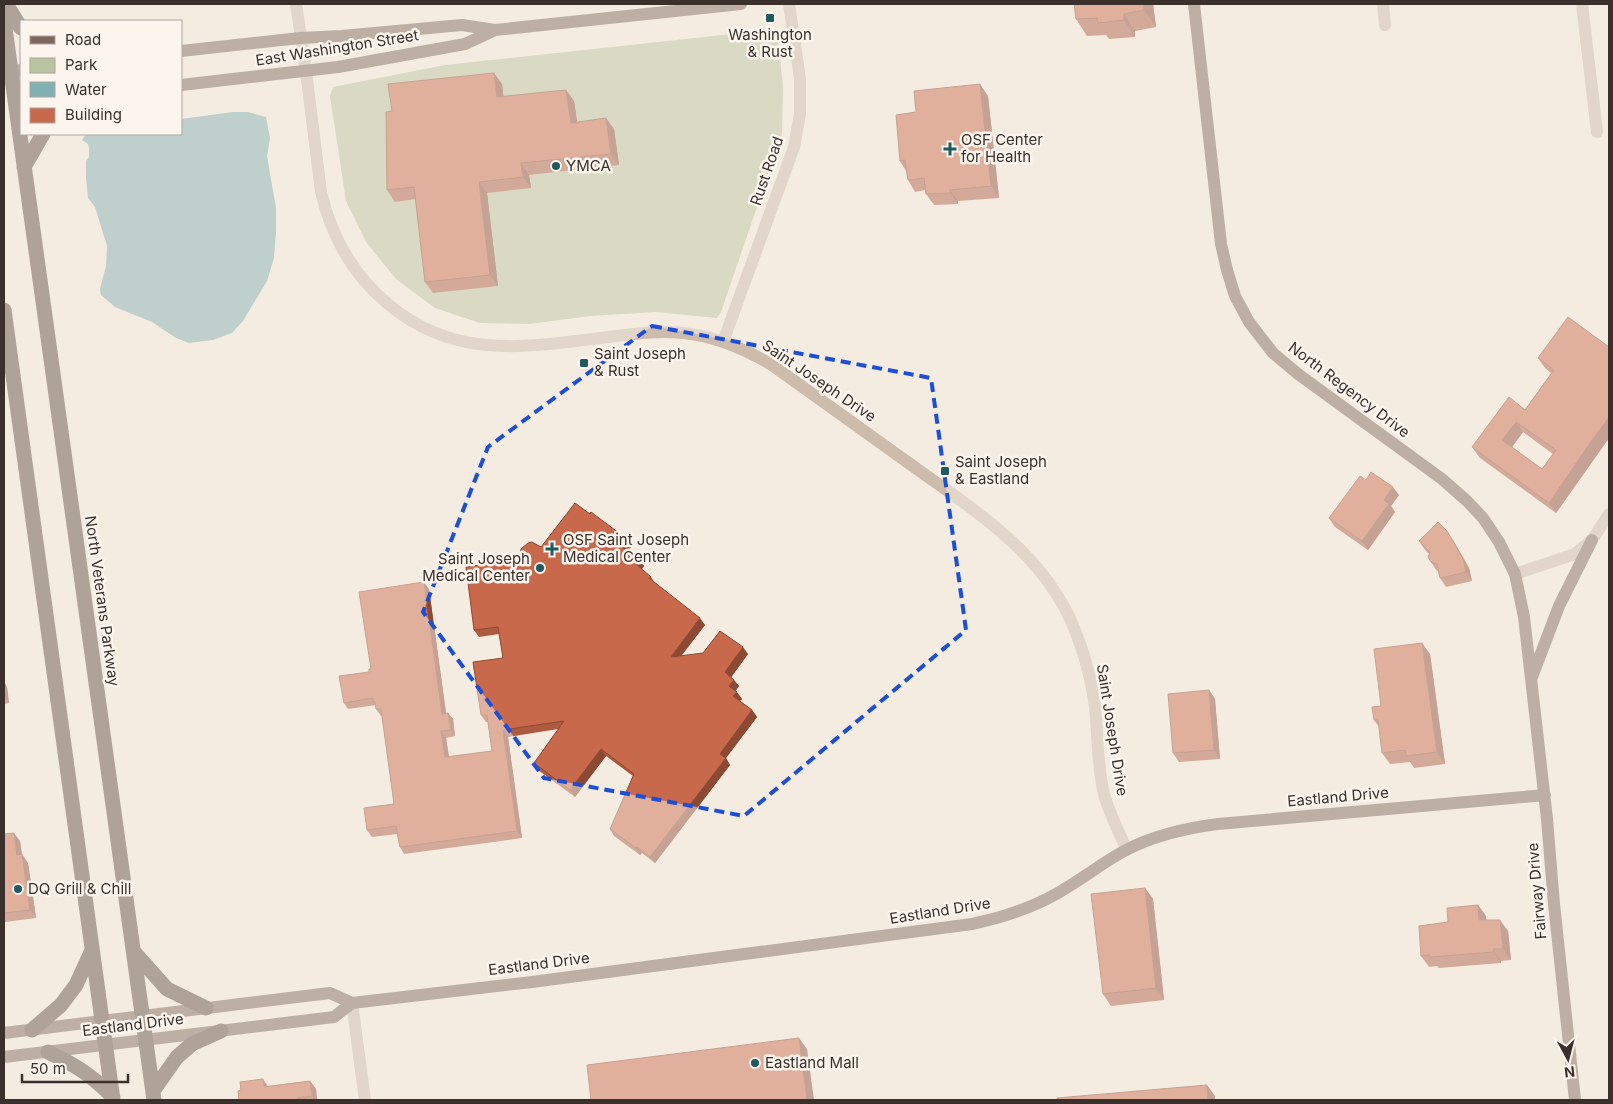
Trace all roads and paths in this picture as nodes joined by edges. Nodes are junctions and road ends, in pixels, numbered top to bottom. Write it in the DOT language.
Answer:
graph roads {
  1 [pos="6,4"];
  2 [pos="296,4"];
  3 [pos="741,4"];
  4 [pos="790,4"];
  5 [pos="1194,4"];
  6 [pos="1383,4"];
  7 [pos="1582,4"];
  8 [pos="4,21"];
  9 [pos="1385,24"];
  10 [pos="20,26"];
  11 [pos="495,30"];
  12 [pos="300,38"];
  13 [pos="182,51"];
  14 [pos="12,71"];
  15 [pos="306,71"];
  16 [pos="182,85"];
  17 [pos="13,107"];
  18 [pos="1597,132"];
  19 [pos="42,135"];
  20 [pos="24,167"];
  21 [pos="4,310"];
  22 [pos="723,342"];
  23 [pos="1609,514"];
  24 [pos="1592,540"];
  25 [pos="1515,574"];
  26 [pos="1531,680"];
  27 [pos="1544,795"];
  28 [pos="1127,850"];
  29 [pos="92,950"];
  30 [pos="134,952"];
  31 [pos="352,1003"];
  32 [pos="206,1008"];
  33 [pos="142,1016"];
  34 [pos="103,1021"];
  35 [pos="32,1030"];
  36 [pos="221,1031"];
  37 [pos="4,1033"];
  38 [pos="146,1040"];
  39 [pos="106,1044"];
  40 [pos="48,1052"];
  41 [pos="4,1057"];
  42 [pos="154,1096"];
  43 [pos="113,1099"];
  44 [pos="365,1100"];
  45 [pos="1575,1100"];
  1 -- 10 [label="highway"];
  2 -- 12 [label="street, Saint Joseph Drive"];
  3 -- 11 [label="main road, East Washington Street"];
  4 -- 22 [label="street, Rust Road"];
  5 -- 25 [label="main road, North Regency Drive"];
  6 -- 9 [label="street"];
  7 -- 18 [label="street"];
  8 -- 14 [label="highway, North Veterans Parkway"];
  11 -- 12 [label="main road, East Washington Street"];
  11 -- 15 [label="main road, East Washington Street"];
  12 -- 13 [label="main road, East Washington Street"];
  12 -- 15 [label="street, Saint Joseph Drive"];
  14 -- 17 [label="highway, North Veterans Parkway"];
  15 -- 16 [label="main road, East Washington Street"];
  15 -- 22 [label="street, Saint Joseph Drive"];
  17 -- 20 [label="highway, North Veterans Parkway"];
  19 -- 20 [label="highway"];
  20 -- 30 [label="highway, North Veterans Parkway"];
  21 -- 29 [label="highway"];
  22 -- 28 [label="street, Saint Joseph Drive"];
  23 -- 24 [label="street"];
  24 -- 25 [label="street"];
  24 -- 26 [label="main road"];
  25 -- 26 [label="main road, North Regency Drive"];
  26 -- 27 [label="main road, Fairway Drive"];
  27 -- 28 [label="main road, Eastland Drive"];
  27 -- 45 [label="main road, Fairway Drive"];
  28 -- 31 [label="main road, Eastland Drive"];
  29 -- 34 [label="highway"];
  29 -- 35 [label="highway"];
  30 -- 32 [label="highway"];
  30 -- 33 [label="highway, North Veterans Parkway"];
  31 -- 32 [label="main road, Eastland Drive"];
  31 -- 36 [label="main road, Eastland Drive"];
  31 -- 44 [label="street"];
  32 -- 33 [label="main road, Eastland Drive"];
  33 -- 34 [label="main road, Eastland Drive"];
  33 -- 38 [label="highway, North Veterans Parkway"];
  34 -- 35 [label="main road, Eastland Drive"];
  34 -- 39 [label="highway"];
  35 -- 37 [label="main road, Eastland Drive"];
  36 -- 38 [label="main road, Eastland Drive"];
  36 -- 42 [label="highway"];
  38 -- 39 [label="main road, Eastland Drive"];
  38 -- 42 [label="highway, North Veterans Parkway"];
  39 -- 40 [label="main road, Eastland Drive"];
  39 -- 43 [label="highway"];
  40 -- 41 [label="main road, Eastland Drive"];
  40 -- 43 [label="highway"];
}
